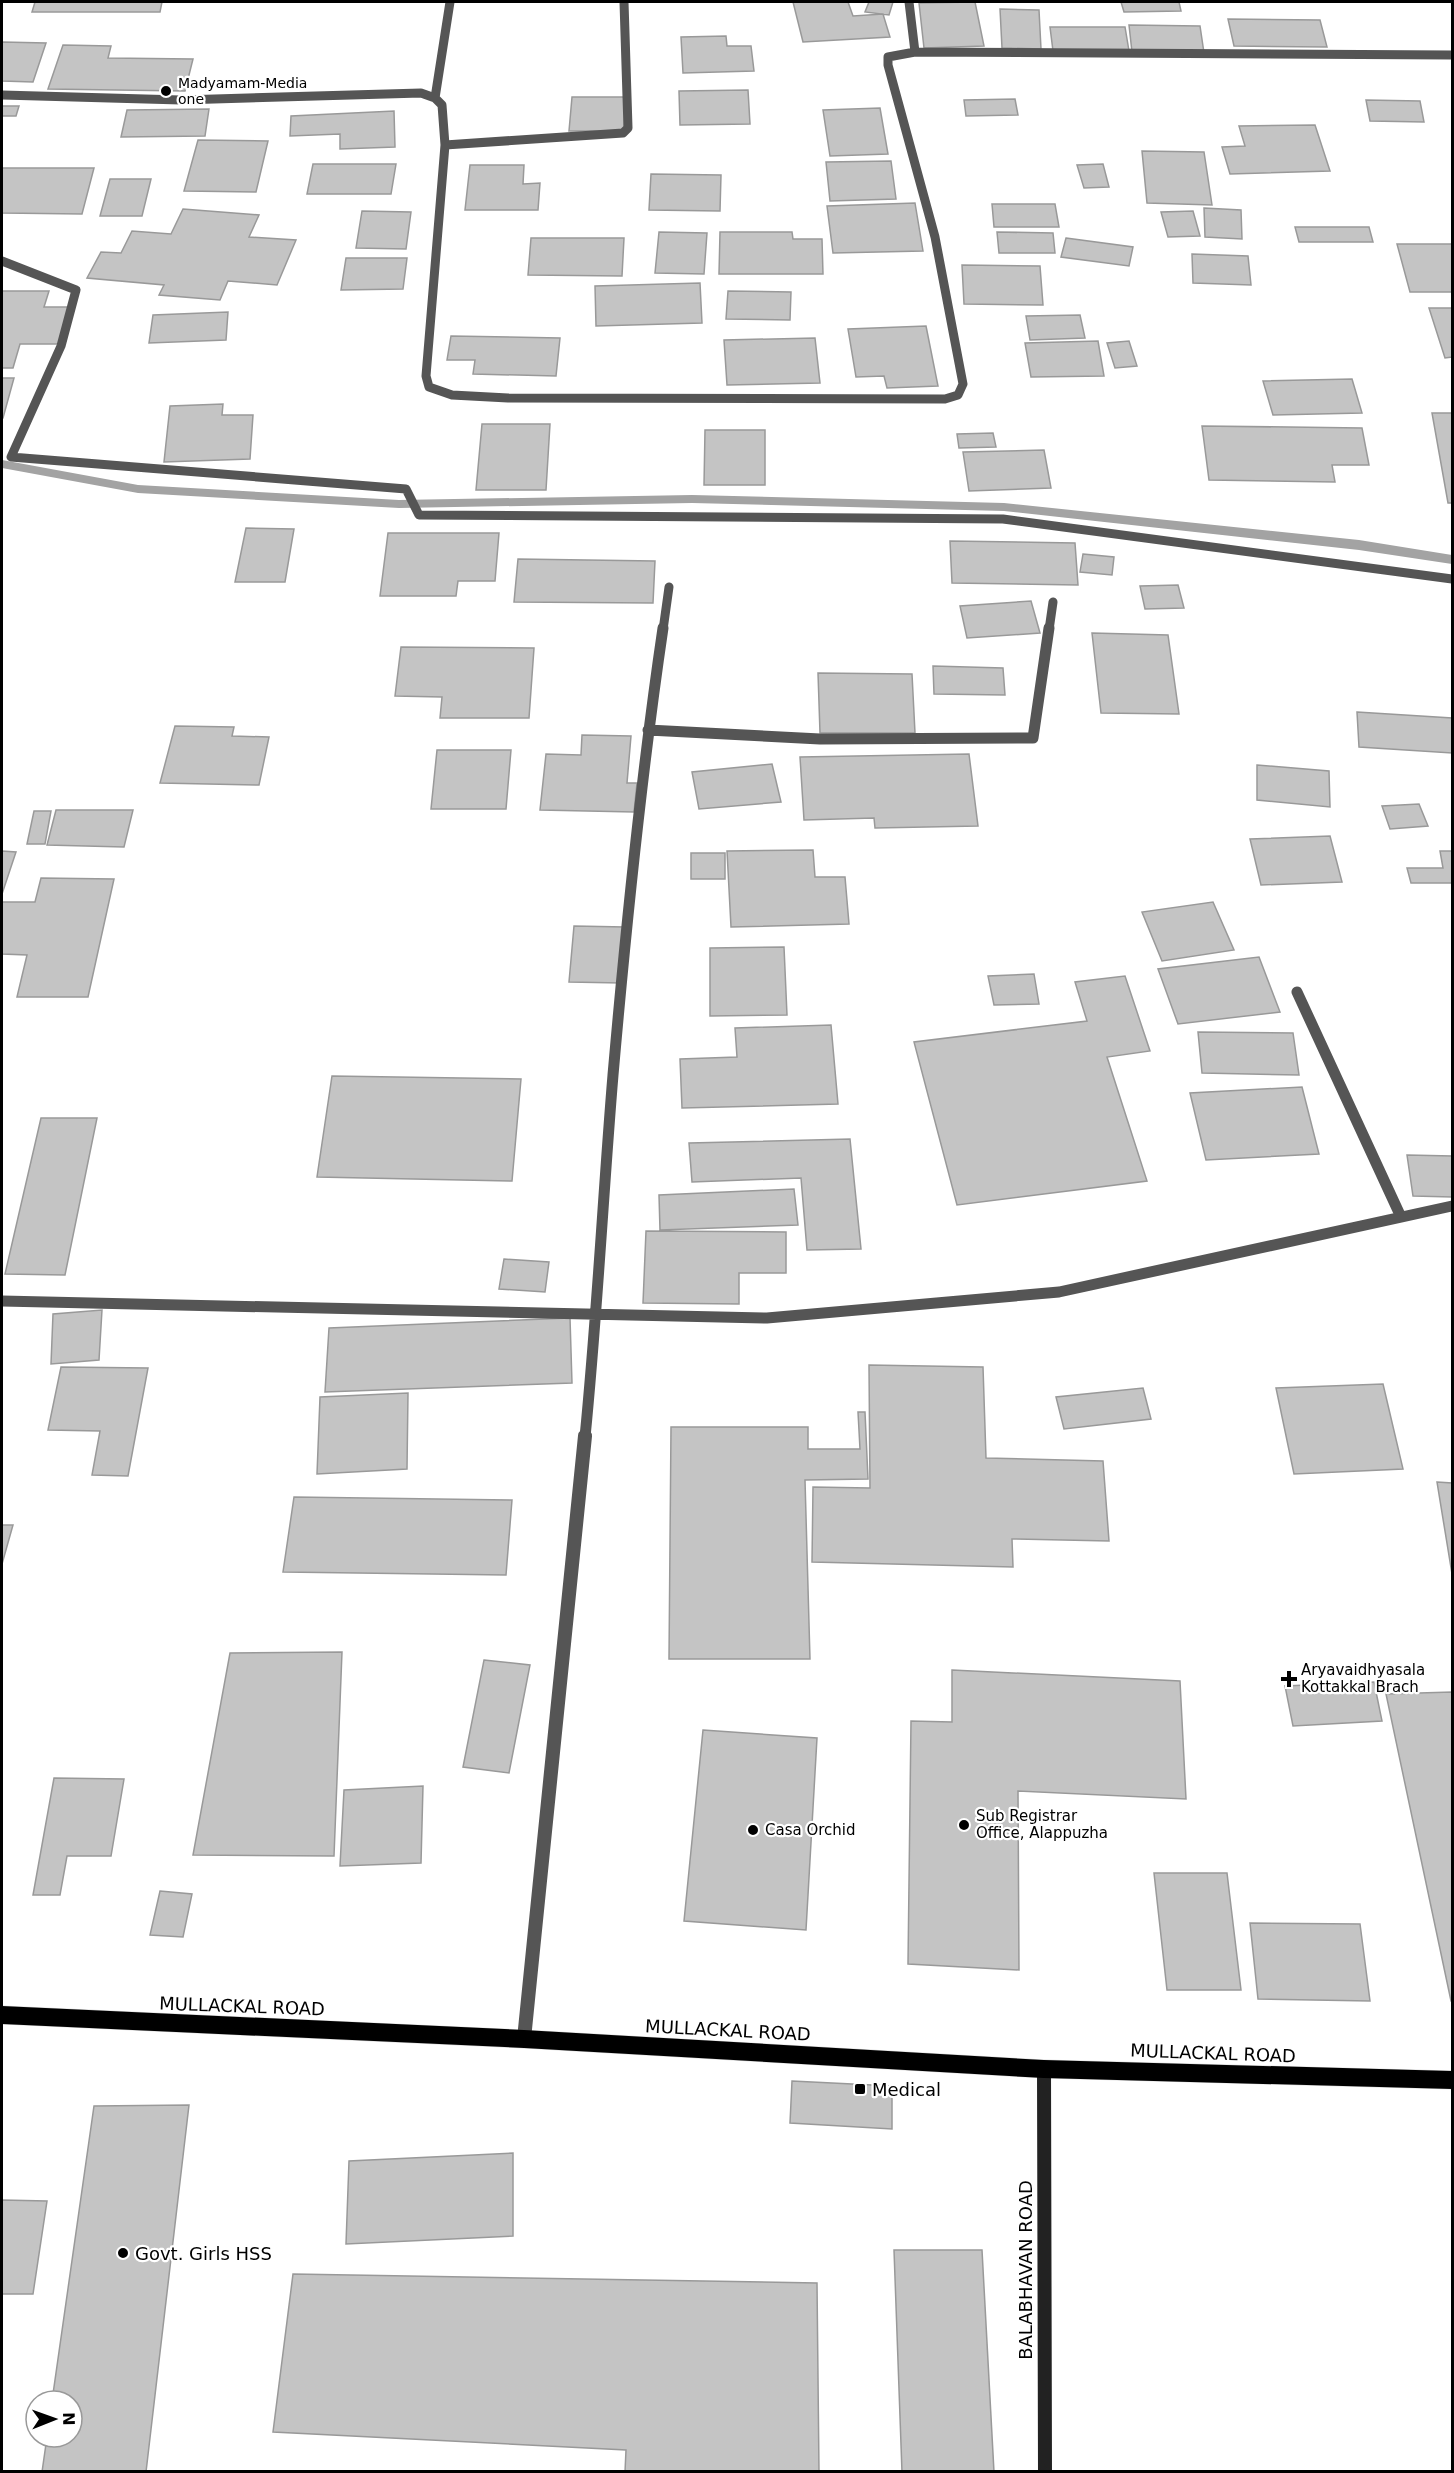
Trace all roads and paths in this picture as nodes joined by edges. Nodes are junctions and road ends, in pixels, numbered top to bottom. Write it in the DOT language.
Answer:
graph roads {
  1 [pos="450,2"];
  2 [pos="624,2"];
  3 [pos="909,2"];
  4 [pos="915,52"];
  5 [pos="1452,55"];
  6 [pos="2,94"];
  7 [pos="435,98"];
  8 [pos="445,145"];
  9 [pos="2,261"];
  10 [pos="1452,579"];
  11 [pos="669,587"];
  12 [pos="1053,602"];
  13 [pos="648,730"];
  14 [pos="1297,992"];
  15 [pos="1452,1206"];
  16 [pos="1401,1217"];
  17 [pos="2,1301"];
  18 [pos="597,1314"];
  19 [pos="2,2015"];
  20 [pos="524,2039"];
  21 [pos="1044,2068"];
  22 [pos="1452,2080"];
  23 [pos="1045,2472"];
  1 -- 7 [label="street"];
  2 -- 8 [label="street"];
  3 -- 4 [label="street"];
  4 -- 5 [label="street"];
  4 -- 8 [label="street"];
  6 -- 7 [label="street"];
  7 -- 8 [label="street"];
  9 -- 10 [label="street"];
  11 -- 13 [label="street"];
  12 -- 13 [label="street"];
  13 -- 18 [label="street"];
  14 -- 16 [label="street"];
  15 -- 16 [label="street"];
  16 -- 18 [label="street"];
  17 -- 18 [label="street"];
  18 -- 20 [label="street"];
  19 -- 20 [label="main road, MULLACKAL ROAD"];
  20 -- 21 [label="main road, MULLACKAL ROAD"];
  21 -- 22 [label="main road, MULLACKAL ROAD"];
  21 -- 23 [label="main road, BALABHAVAN ROAD"];
}
